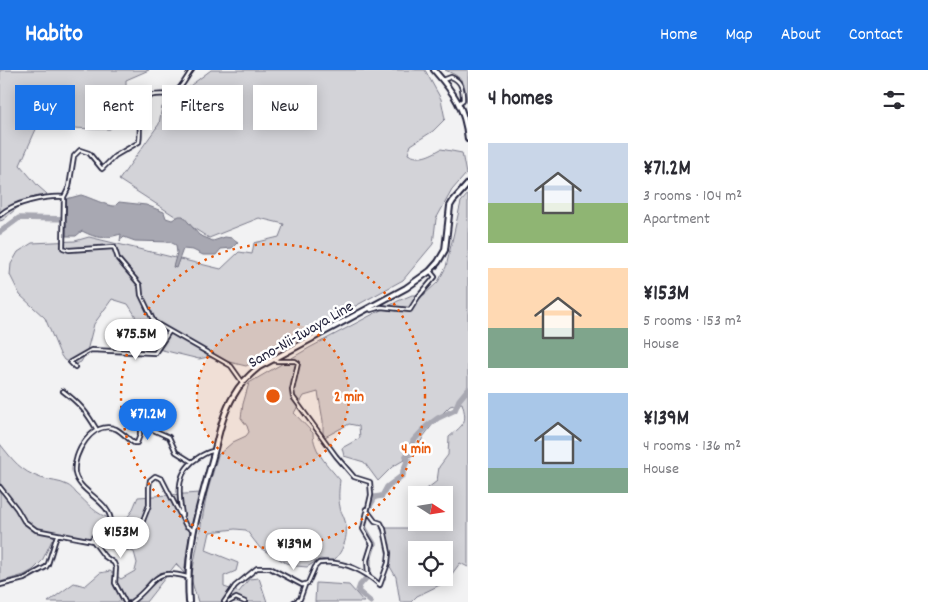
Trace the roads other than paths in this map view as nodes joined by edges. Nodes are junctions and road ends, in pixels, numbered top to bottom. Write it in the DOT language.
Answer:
graph roads {
  1 [pos="192,70"];
  2 [pos="434,70"];
  3 [pos="442,80"];
  4 [pos="459,103"];
  5 [pos="468,139"];
  6 [pos="467,187"];
  7 [pos="64,197"];
  8 [pos="0,215"];
  9 [pos="430,271"];
  10 [pos="369,308"];
  11 [pos="168,332"];
  12 [pos="274,359"];
  13 [pos="75,367"];
  14 [pos="243,383"];
  15 [pos="62,391"];
  16 [pos="97,430"];
  17 [pos="215,451"];
  18 [pos="192,462"];
  19 [pos="0,487"];
  20 [pos="368,510"];
  21 [pos="183,518"];
  22 [pos="193,530"];
  23 [pos="143,534"];
  24 [pos="57,535"];
  25 [pos="91,540"];
  26 [pos="368,575"];
  27 [pos="187,577"];
  28 [pos="305,584"];
  29 [pos="0,585"];
  30 [pos="125,602"];
  31 [pos="131,602"];
  32 [pos="189,602"];
  33 [pos="224,602"];
  34 [pos="229,602"];
  35 [pos="245,602"];
  36 [pos="294,602"];
  1 -- 7 [label="street"];
  2 -- 3 [label="main road"];
  3 -- 4 [label="main road"];
  3 -- 4 [label="street"];
  4 -- 5 [label="main road"];
  6 -- 9 [label="main road, Sano-Nii-Iwaya Line"];
  7 -- 8 [label="street"];
  7 -- 11 [label="street"];
  9 -- 10 [label="main road, Sano-Nii-Iwaya Line"];
  9 -- 10 [label="street"];
  10 -- 12 [label="main road, Sano-Nii-Iwaya Line"];
  11 -- 13 [label="street"];
  11 -- 14 [label="street"];
  12 -- 14 [label="main road, Sano-Nii-Iwaya Line"];
  12 -- 20 [label="street"];
  14 -- 17 [label="main road, Sano-Nii-Iwaya Line"];
  15 -- 16 [label="street"];
  16 -- 18 [label="street"];
  16 -- 25 [label="street"];
  17 -- 18 [label="street"];
  17 -- 22 [label="main road, Sano-Nii-Iwaya Line"];
  18 -- 21 [label="street"];
  19 -- 24 [label="street"];
  20 -- 26 [label="street"];
  20 -- 26 [label="street"];
  21 -- 22 [label="street"];
  21 -- 23 [label="street"];
  22 -- 27 [label="main road, Sano-Nii-Iwaya Line"];
  24 -- 25 [label="street"];
  24 -- 29 [label="street"];
  25 -- 30 [label="street"];
  26 -- 28 [label="street"];
  27 -- 31 [label="street"];
  27 -- 32 [label="main road, Sano-Nii-Iwaya Line"];
  28 -- 33 [label="street"];
  28 -- 36 [label="street"];
  34 -- 35 [label="street"];
}
